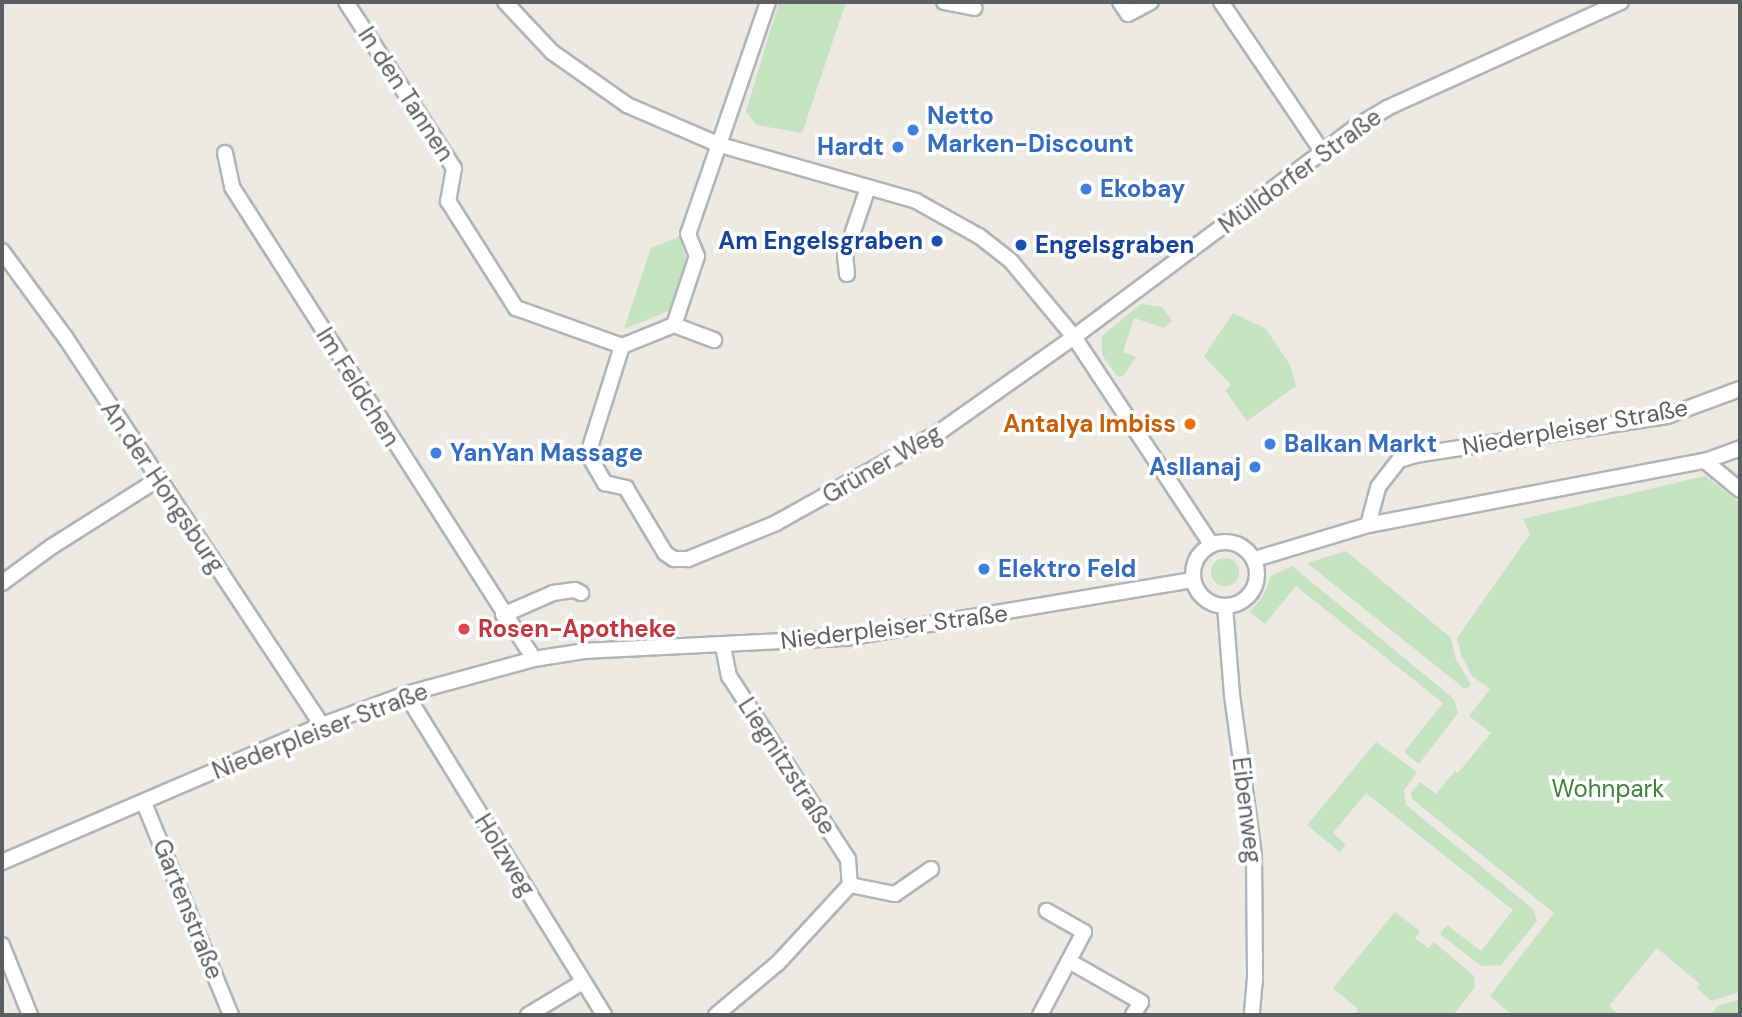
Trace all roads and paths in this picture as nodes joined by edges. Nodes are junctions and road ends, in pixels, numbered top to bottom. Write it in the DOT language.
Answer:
graph roads {
  1 [pos="346,2"];
  2 [pos="505,2"];
  3 [pos="768,2"];
  4 [pos="944,2"];
  5 [pos="1120,2"];
  6 [pos="1151,2"];
  7 [pos="1221,2"];
  8 [pos="1621,2"];
  9 [pos="974,8"];
  10 [pos="720,145"];
  11 [pos="1322,151"];
  12 [pos="225,153"];
  13 [pos="868,188"];
  14 [pos="2,251"];
  15 [pos="847,274"];
  16 [pos="674,325"];
  17 [pos="1074,338"];
  18 [pos="714,340"];
  19 [pos="622,345"];
  20 [pos="1740,389"];
  21 [pos="1740,448"];
  22 [pos="1705,461"];
  23 [pos="157,480"];
  24 [pos="1740,490"];
  25 [pos="1368,525"];
  26 [pos="1211,544"];
  27 [pos="1255,559"];
  28 [pos="1193,580"];
  29 [pos="2,583"];
  30 [pos="581,593"];
  31 [pos="1225,606"];
  32 [pos="503,615"];
  33 [pos="723,646"];
  34 [pos="534,659"];
  35 [pos="406,694"];
  36 [pos="322,725"];
  37 [pos="144,803"];
  38 [pos="2,862"];
  39 [pos="931,869"];
  40 [pos="850,885"];
  41 [pos="1048,911"];
  42 [pos="2,945"];
  43 [pos="1069,961"];
  44 [pos="583,982"];
  45 [pos="30,1015"];
  46 [pos="231,1015"];
  47 [pos="528,1015"];
  48 [pos="604,1015"];
  49 [pos="716,1015"];
  50 [pos="1040,1015"];
  51 [pos="1133,1015"];
  52 [pos="1252,1015"];
  1 -- 19 [label="street, In den Tannen"];
  2 -- 10 [label="street"];
  3 -- 10 [label="street"];
  4 -- 9 [label="street"];
  5 -- 6 [label="street"];
  7 -- 11 [label="street"];
  8 -- 11 [label="street, Mülldorfer Straße"];
  10 -- 13 [label="street"];
  10 -- 16 [label="street"];
  11 -- 17 [label="street, Mülldorfer Straße"];
  12 -- 32 [label="street, Im Feldchen"];
  13 -- 15 [label="street"];
  13 -- 17 [label="street"];
  14 -- 23 [label="street, An der Hongsburg"];
  16 -- 18 [label="street"];
  16 -- 19 [label="street"];
  17 -- 19 [label="street, Grüner Weg"];
  17 -- 26 [label="street"];
  20 -- 25 [label="street, Niederpleiser Straße"];
  21 -- 22 [label="street"];
  22 -- 24 [label="street"];
  22 -- 25 [label="street"];
  23 -- 29 [label="street"];
  23 -- 36 [label="street, An der Hongsburg"];
  25 -- 27 [label="street"];
  26 -- 27 [label="street"];
  26 -- 28 [label="street"];
  27 -- 31 [label="street"];
  28 -- 31 [label="street"];
  28 -- 33 [label="street, Niederpleiser Straße"];
  30 -- 32 [label="street"];
  31 -- 52 [label="street, Eibenweg"];
  32 -- 34 [label="street, Im Feldchen"];
  33 -- 34 [label="street, Niederpleiser Straße"];
  33 -- 40 [label="street, Liegnitzstraße"];
  34 -- 35 [label="street, Niederpleiser Straße"];
  35 -- 36 [label="street, Niederpleiser Straße"];
  35 -- 44 [label="street, Holzweg"];
  36 -- 37 [label="street, Niederpleiser Straße"];
  37 -- 38 [label="street, Niederpleiser Straße"];
  37 -- 46 [label="street, Gartenstraße"];
  39 -- 40 [label="street"];
  40 -- 49 [label="street"];
  41 -- 43 [label="street"];
  42 -- 45 [label="street"];
  43 -- 50 [label="street"];
  43 -- 51 [label="street"];
  44 -- 47 [label="street"];
  44 -- 48 [label="street, Holzweg"];
}
